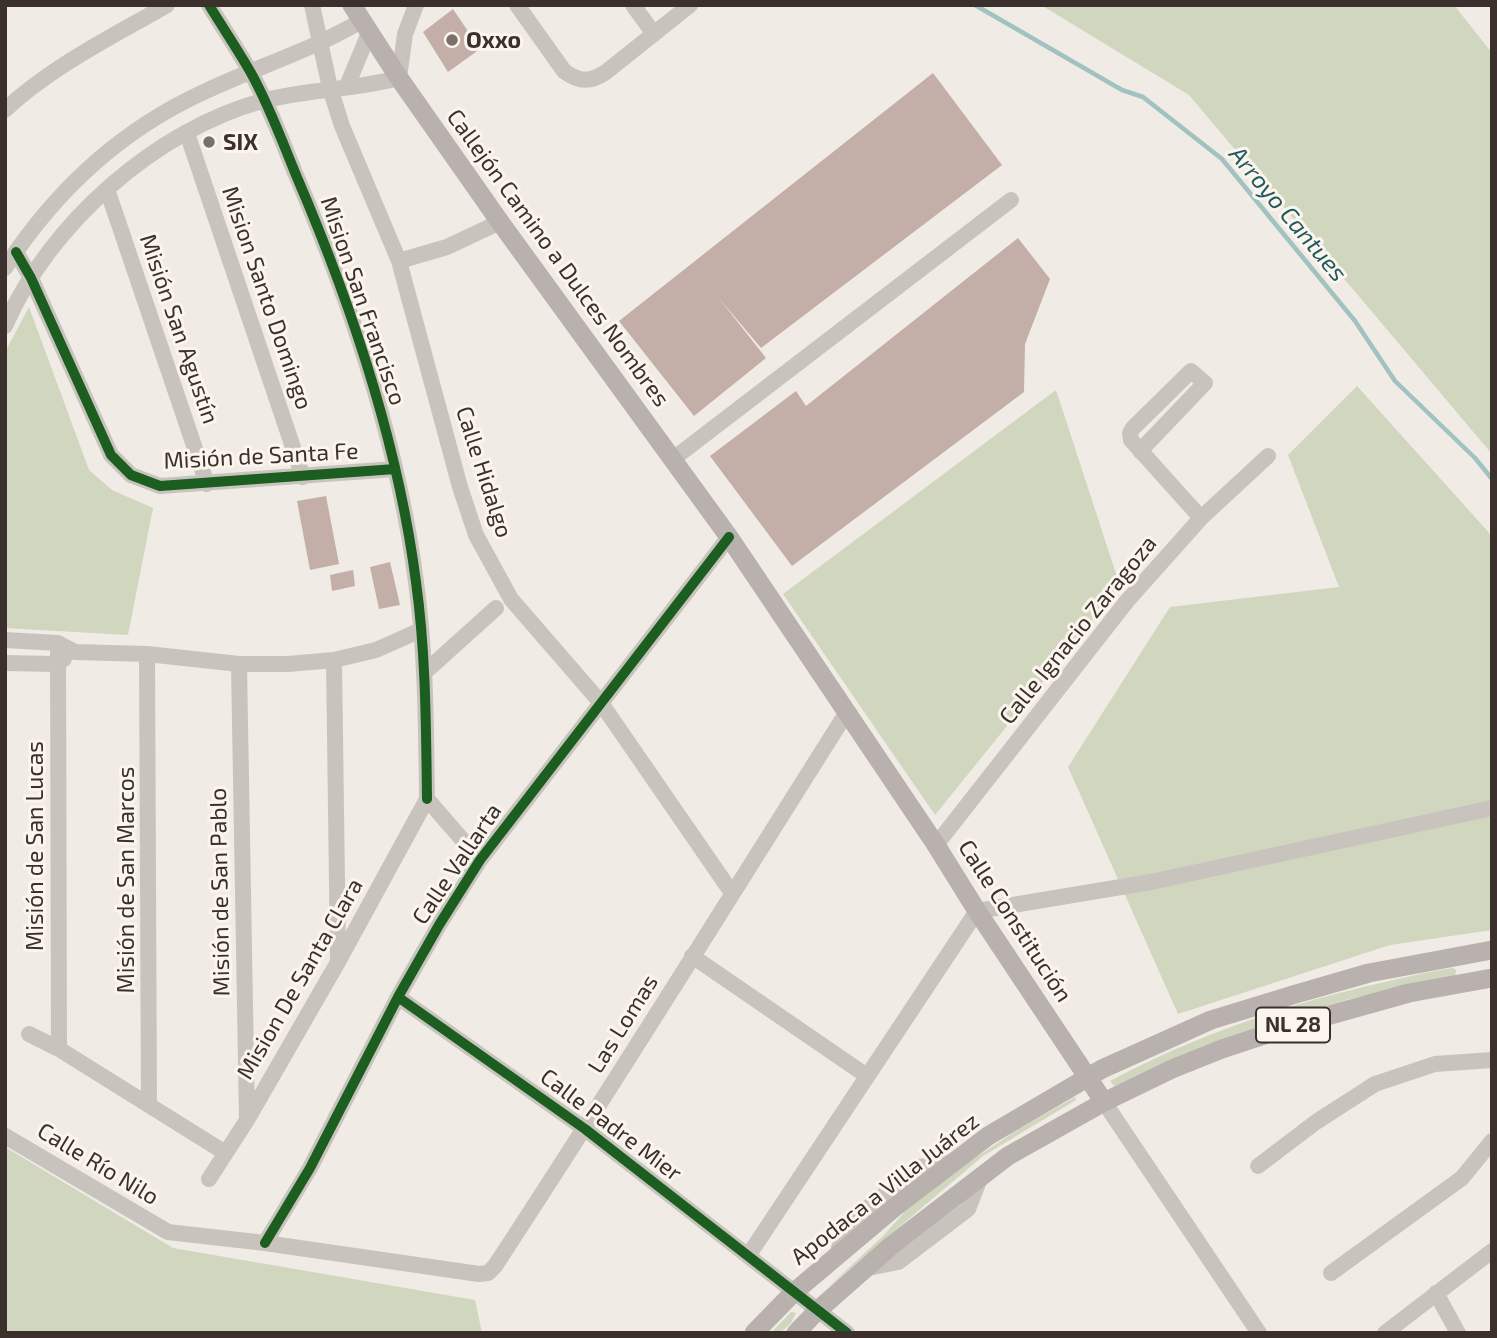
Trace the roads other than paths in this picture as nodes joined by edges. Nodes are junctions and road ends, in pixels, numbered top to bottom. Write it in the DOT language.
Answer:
graph roads {
  1 [pos="167,5"];
  2 [pos="209,5"];
  3 [pos="312,5"];
  4 [pos="416,5"];
  5 [pos="517,5"];
  6 [pos="633,5"];
  7 [pos="690,5"];
  8 [pos="361,20"];
  9 [pos="654,34"];
  10 [pos="320,42"];
  11 [pos="251,72"];
  12 [pos="399,78"];
  13 [pos="347,86"];
  14 [pos="330,88"];
  15 [pos="264,100"];
  16 [pos="5,110"];
  17 [pos="187,133"];
  18 [pos="107,189"];
  19 [pos="1011,200"];
  20 [pos="500,222"];
  21 [pos="16,252"];
  22 [pos="399,261"];
  23 [pos="5,268"];
  24 [pos="31,278"];
  25 [pos="5,326"];
  26 [pos="1140,451"];
  27 [pos="1268,456"];
  28 [pos="673,459"];
  29 [pos="396,469"];
  30 [pos="303,477"];
  31 [pos="207,484"];
  32 [pos="1201,518"];
  33 [pos="729,537"];
  34 [pos="496,608"];
  35 [pos="421,630"];
  36 [pos="5,640"];
  37 [pos="58,643"];
  38 [pos="75,652"];
  39 [pos="147,654"];
  40 [pos="334,660"];
  41 [pos="5,663"];
  42 [pos="56,664"];
  43 [pos="239,664"];
  44 [pos="424,673"];
  45 [pos="601,703"];
  46 [pos="848,712"];
  47 [pos="427,799"];
  48 [pos="1492,808"];
  49 [pos="936,845"];
  50 [pos="480,860"];
  51 [pos="732,893"];
  52 [pos="977,911"];
  53 [pos="1492,950"];
  54 [pos="692,956"];
  55 [pos="338,962"];
  56 [pos="1492,978"];
  57 [pos="398,997"];
  58 [pos="29,1034"];
  59 [pos="59,1049"];
  60 [pos="1492,1060"];
  61 [pos="867,1076"];
  62 [pos="1087,1077"];
  63 [pos="1104,1102"];
  64 [pos="149,1105"];
  65 [pos="247,1120"];
  66 [pos="585,1129"];
  67 [pos="5,1136"];
  68 [pos="1492,1141"];
  69 [pos="224,1152"];
  70 [pos="1258,1166"];
  71 [pos="209,1179"];
  72 [pos="265,1243"];
  73 [pos="1492,1251"];
  74 [pos="748,1256"];
  75 [pos="1331,1273"];
  76 [pos="793,1293"];
  77 [pos="1436,1293"];
  78 [pos="817,1311"];
  79 [pos="754,1333"];
  80 [pos="796,1333"];
  81 [pos="847,1333"];
  82 [pos="1259,1333"];
  83 [pos="1385,1333"];
  84 [pos="1458,1333"];
  1 -- 16 [label="street"];
  2 -- 11 [label="street, Mision San Francisco"];
  3 -- 10 [label="street, Calle Hidalgo"];
  4 -- 12 [label="street"];
  5 -- 9 [label="street"];
  6 -- 9 [label="street"];
  7 -- 9 [label="street"];
  8 -- 10 [label="street"];
  8 -- 12 [label="main road, Callejón Camino a Dulces Nombres"];
  8 -- 13 [label="street"];
  10 -- 11 [label="street"];
  10 -- 14 [label="street, Calle Hidalgo"];
  11 -- 15 [label="street, Mision San Francisco"];
  11 -- 21 [label="street"];
  12 -- 13 [label="street"];
  12 -- 20 [label="main road, Callejón Camino a Dulces Nombres"];
  13 -- 14 [label="street"];
  14 -- 15 [label="street"];
  14 -- 22 [label="street, Calle Hidalgo"];
  15 -- 17 [label="street"];
  15 -- 29 [label="street, Mision San Francisco"];
  17 -- 18 [label="street"];
  17 -- 30 [label="street, Mision Santo Domingo"];
  18 -- 24 [label="street"];
  18 -- 31 [label="street, Misión San Agustín"];
  19 -- 28 [label="street"];
  20 -- 22 [label="street"];
  20 -- 28 [label="main road, Callejón Camino a Dulces Nombres"];
  21 -- 23 [label="street"];
  21 -- 24 [label="street, Misión de Santa Fe"];
  22 -- 45 [label="street, Calle Hidalgo"];
  24 -- 25 [label="street"];
  24 -- 31 [label="street, Misión de Santa Fe"];
  26 -- 26 [label="street"];
  26 -- 32 [label="street"];
  27 -- 32 [label="street, Calle Ignacio Zaragoza"];
  28 -- 33 [label="main road, Callejón Camino a Dulces Nombres"];
  29 -- 30 [label="street, Misión de Santa Fe"];
  29 -- 35 [label="street, Mision San Francisco"];
  30 -- 31 [label="street, Misión de Santa Fe"];
  32 -- 49 [label="street, Calle Ignacio Zaragoza"];
  33 -- 45 [label="street, Calle Vallarta"];
  33 -- 46 [label="main road, Calle Constitución"];
  34 -- 44 [label="street"];
  35 -- 40 [label="street"];
  35 -- 44 [label="street, Mision San Francisco"];
  36 -- 37 [label="street"];
  37 -- 38 [label="street"];
  37 -- 42 [label="street, Misión de San Lucas"];
  38 -- 39 [label="street"];
  38 -- 42 [label="street"];
  39 -- 43 [label="street"];
  39 -- 64 [label="street, Misión de San Marcos"];
  40 -- 43 [label="street"];
  40 -- 55 [label="street"];
  41 -- 42 [label="street"];
  42 -- 59 [label="street, Misión de San Lucas"];
  43 -- 65 [label="street, Misión de San Pablo"];
  44 -- 47 [label="street, Mision San Francisco"];
  45 -- 50 [label="street, Calle Vallarta"];
  45 -- 51 [label="street, Calle Hidalgo"];
  46 -- 49 [label="main road, Calle Constitución"];
  46 -- 51 [label="street, Las Lomas"];
  47 -- 50 [label="street"];
  47 -- 55 [label="street, Mision De Santa Clara"];
  48 -- 52 [label="street"];
  49 -- 52 [label="main road, Calle Constitución"];
  50 -- 57 [label="street, Calle Vallarta"];
  51 -- 54 [label="street, Las Lomas"];
  52 -- 61 [label="street"];
  52 -- 62 [label="main road, Calle Constitución"];
  53 -- 62 [label="main road, Apodaca a Villa Juárez / NL 28"];
  54 -- 61 [label="street"];
  54 -- 66 [label="street, Las Lomas"];
  55 -- 65 [label="street, Mision De Santa Clara"];
  56 -- 63 [label="main road, NL 28"];
  57 -- 66 [label="street, Calle Padre Mier"];
  57 -- 72 [label="street, Calle Vallarta"];
  58 -- 59 [label="street"];
  59 -- 64 [label="street"];
  60 -- 70 [label="street"];
  61 -- 74 [label="street"];
  62 -- 63 [label="main road, Calle Constitución"];
  62 -- 76 [label="main road, Apodaca a Villa Juárez / NL 28"];
  63 -- 78 [label="main road, NL 28"];
  63 -- 82 [label="street, Calle Constitución"];
  64 -- 69 [label="street"];
  65 -- 69 [label="street, Mision De Santa Clara"];
  66 -- 72 [label="street, Las Lomas"];
  66 -- 74 [label="street, Calle Padre Mier"];
  67 -- 72 [label="street, Calle Río Nilo"];
  68 -- 75 [label="street"];
  69 -- 71 [label="street, Mision De Santa Clara"];
  73 -- 77 [label="street"];
  74 -- 76 [label="street, Calle Padre Mier"];
  76 -- 78 [label="street, Calle Padre Mier"];
  76 -- 79 [label="main road, Apodaca a Villa Juárez / NL 28"];
  77 -- 83 [label="street"];
  77 -- 84 [label="street"];
  78 -- 80 [label="main road, NL 28"];
  78 -- 81 [label="street, Calle Padre Mier"];
}
